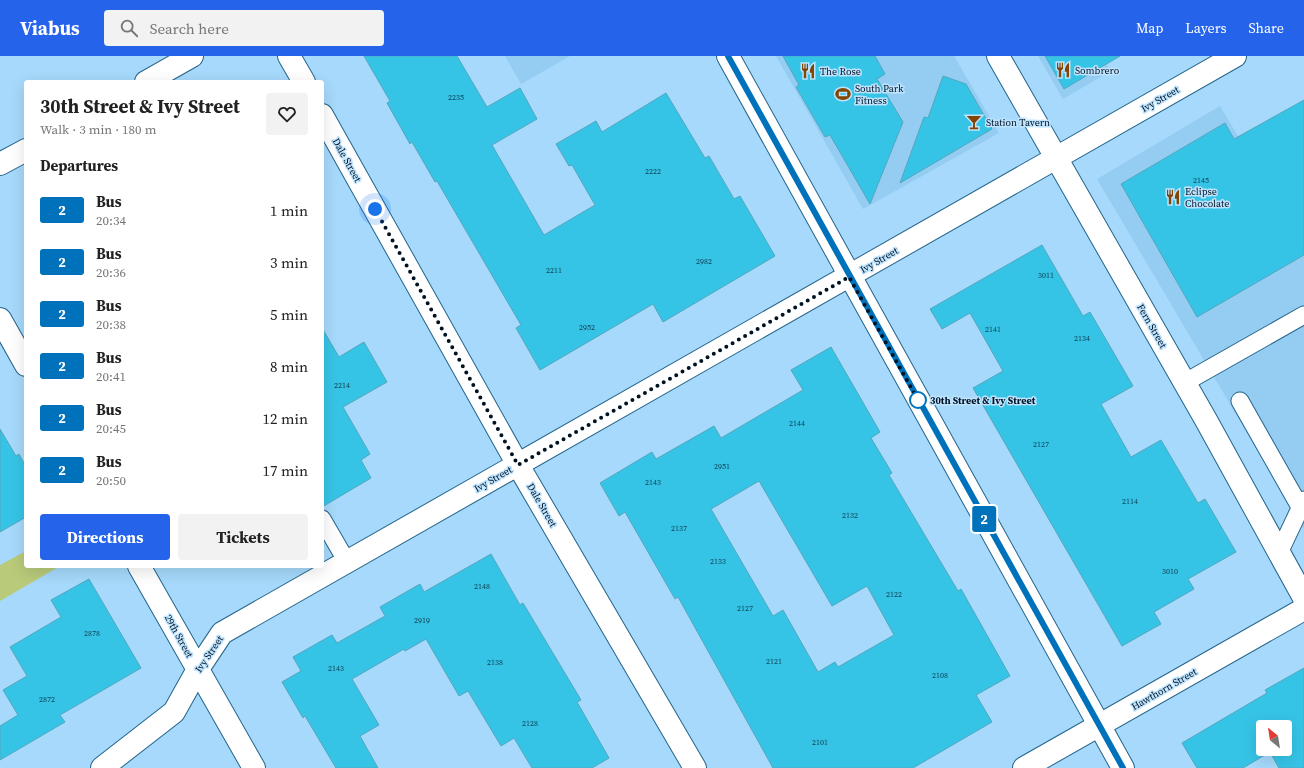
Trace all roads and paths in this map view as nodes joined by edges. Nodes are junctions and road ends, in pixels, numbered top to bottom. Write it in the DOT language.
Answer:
graph roads {
  1 [pos="192,56"];
  2 [pos="289,56"];
  3 [pos="728,56"];
  4 [pos="998,56"];
  5 [pos="1236,56"];
  6 [pos="150,80"];
  7 [pos="303,80"];
  8 [pos="324,119"];
  9 [pos="24,151"];
  10 [pos="1056,158"];
  11 [pos="0,164"];
  12 [pos="849,277"];
  13 [pos="1304,315"];
  14 [pos="0,320"];
  15 [pos="24,362"];
  16 [pos="1184,383"];
  17 [pos="1240,401"];
  18 [pos="518,465"];
  19 [pos="1302,503"];
  20 [pos="324,522"];
  21 [pos="1279,552"];
  22 [pos="347,562"];
  23 [pos="140,568"];
  24 [pos="1304,598"];
  25 [pos="1304,609"];
  26 [pos="198,669"];
  27 [pos="1099,726"];
  28 [pos="102,768"];
  29 [pos="254,768"];
  30 [pos="695,768"];
  31 [pos="1024,768"];
  32 [pos="1123,768"];
  1 -- 6 [label="street"];
  2 -- 7 [label="street"];
  3 -- 12 [label="street"];
  4 -- 10 [label="street, Fern Street"];
  5 -- 10 [label="street, Ivy Street"];
  8 -- 18 [label="street, Dale Street"];
  9 -- 11 [label="street"];
  10 -- 12 [label="street, Ivy Street"];
  10 -- 16 [label="street, Fern Street"];
  12 -- 18 [label="street, Ivy Street"];
  12 -- 27 [label="street"];
  13 -- 16 [label="lane"];
  14 -- 15 [label="street"];
  16 -- 21 [label="street, Fern Street"];
  17 -- 19 [label="lane"];
  18 -- 22 [label="street, Ivy Street"];
  18 -- 30 [label="street, Dale Street"];
  19 -- 21 [label="lane"];
  20 -- 22 [label="lane"];
  21 -- 24 [label="street, Fern Street"];
  22 -- 26 [label="street, Ivy Street"];
  23 -- 26 [label="street, 29th Street"];
  25 -- 27 [label="street, Hawthorn Street"];
  26 -- 28 [label="street, Ivy Street"];
  26 -- 29 [label="street, 29th Street"];
  27 -- 31 [label="street, Hawthorn Street"];
  27 -- 32 [label="street"];
}
